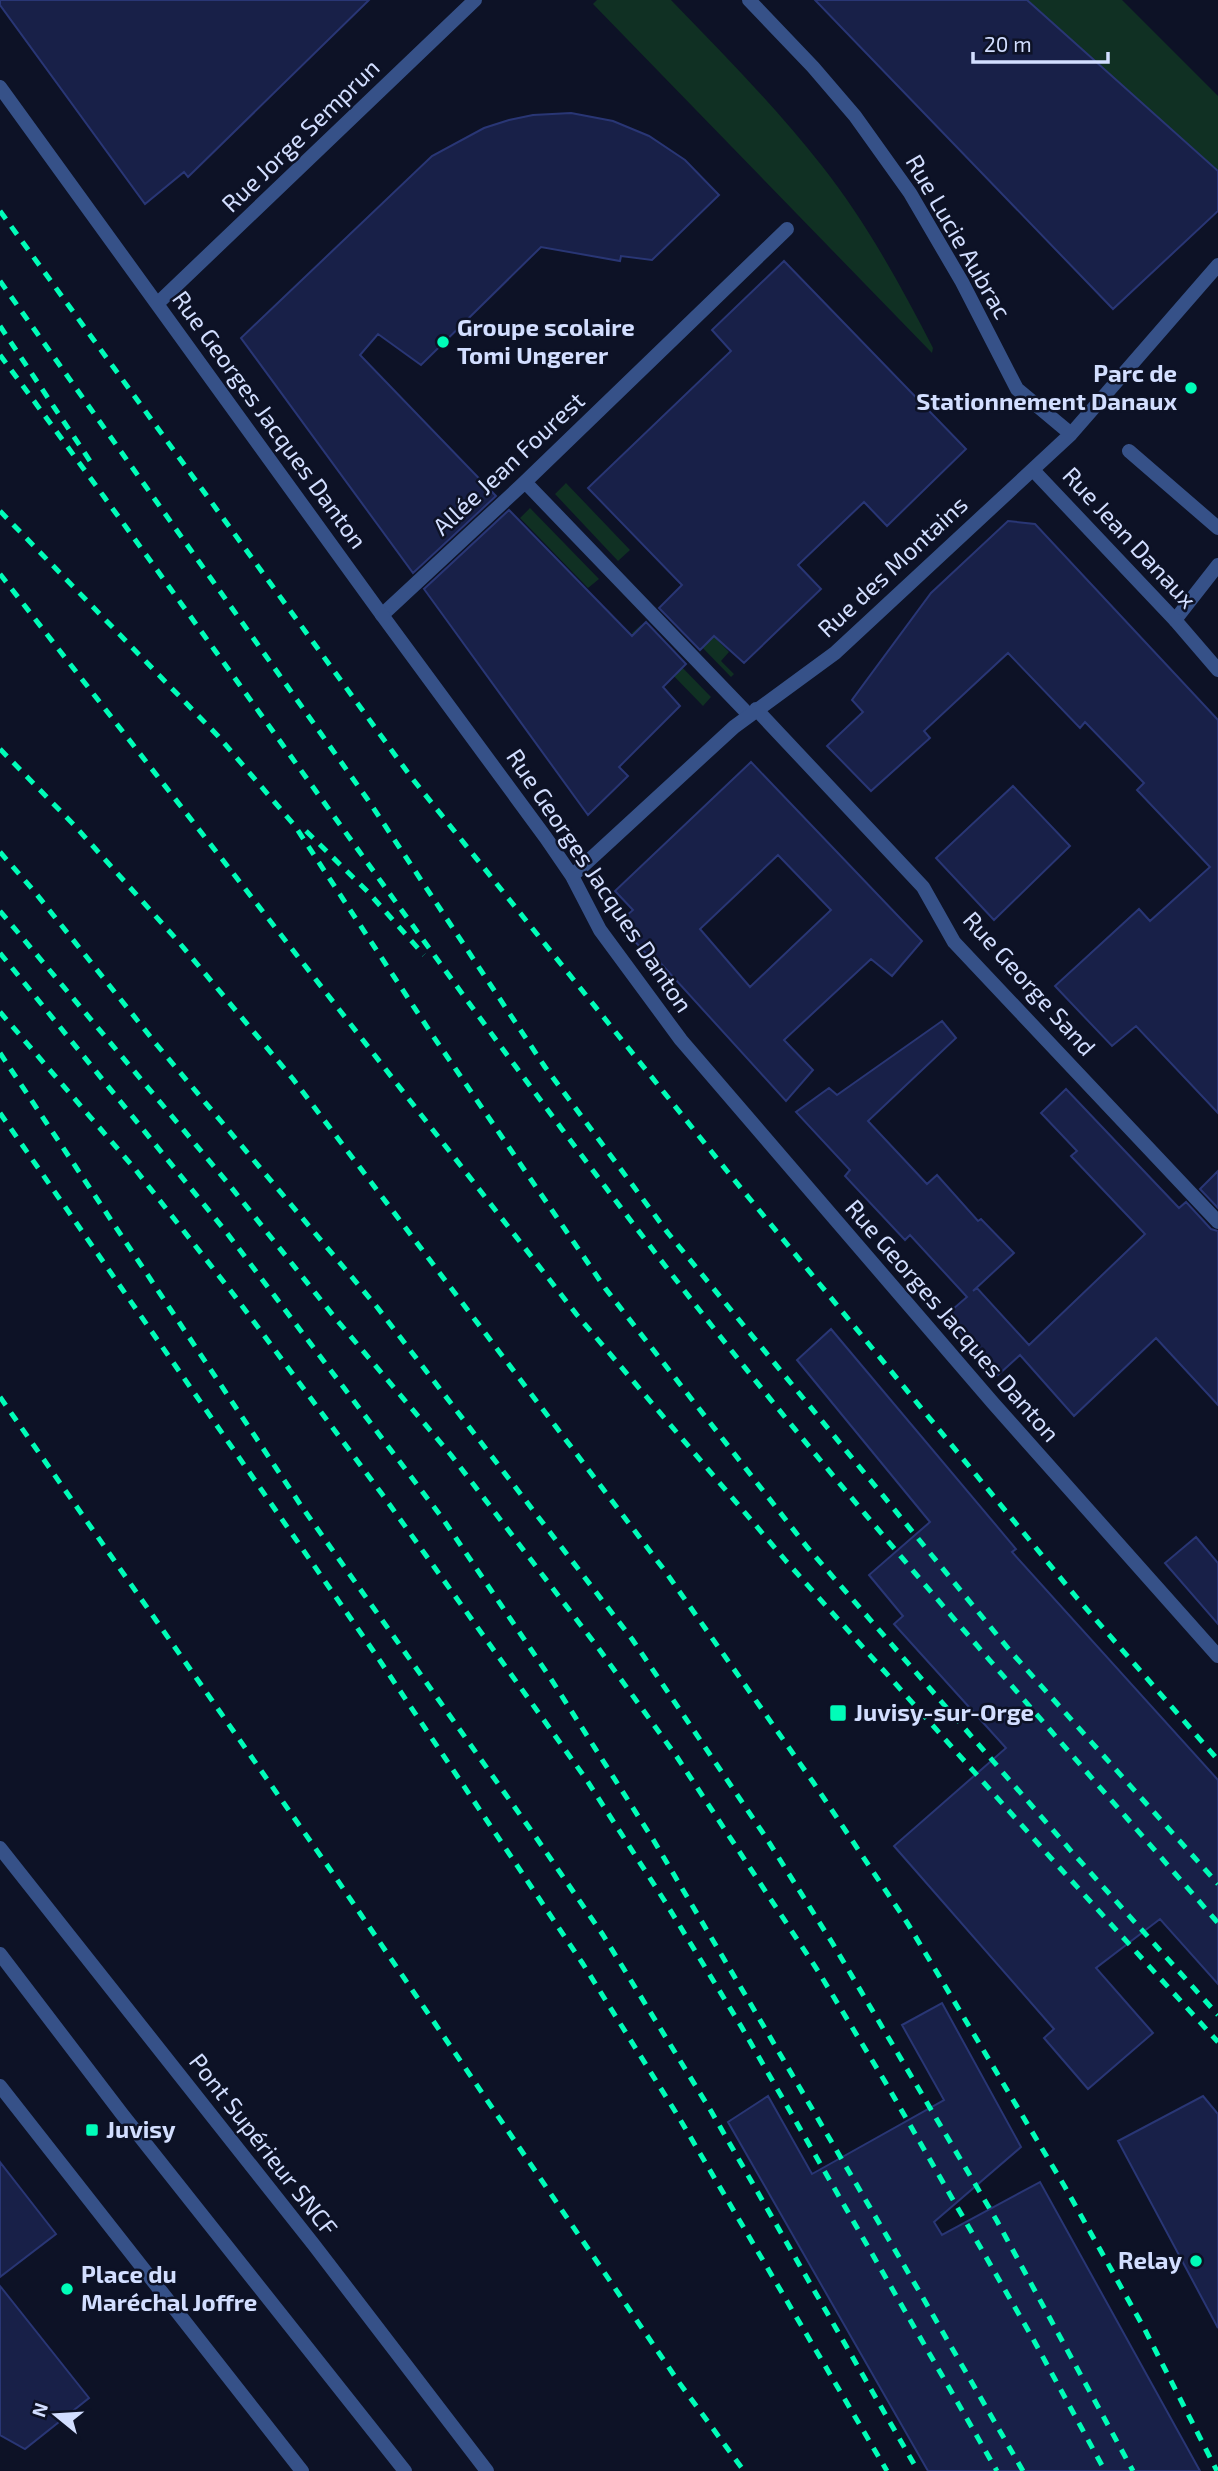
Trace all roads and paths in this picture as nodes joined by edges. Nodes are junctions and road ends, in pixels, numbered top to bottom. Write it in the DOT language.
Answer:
graph roads {
  1 [pos="475,0"];
  2 [pos="748,0"];
  3 [pos="0,87"];
  4 [pos="787,229"];
  5 [pos="1218,265"];
  6 [pos="1213,281"];
  7 [pos="157,304"];
  8 [pos="1071,434"];
  9 [pos="1129,451"];
  10 [pos="1033,470"];
  11 [pos="525,482"];
  12 [pos="1218,528"];
  13 [pos="1218,565"];
  14 [pos="382,615"];
  15 [pos="1175,620"];
  16 [pos="1218,670"];
  17 [pos="753,712"];
  18 [pos="572,876"];
  19 [pos="1218,1222"];
  20 [pos="1218,1656"];
  21 [pos="0,1849"];
  22 [pos="0,1954"];
  23 [pos="0,2086"];
  24 [pos="302,2471"];
  25 [pos="405,2471"];
  26 [pos="487,2471"];
  1 -- 7 [label="street, Rue Jorge Semprun"];
  2 -- 8 [label="street, Rue Lucie Aubrac"];
  3 -- 7 [label="street, Rue Georges Jacques Danton"];
  4 -- 11 [label="street, Allée Jean Fourest"];
  5 -- 6 [label="street, Rue des Montains"];
  6 -- 8 [label="street, Rue des Montains"];
  7 -- 14 [label="street, Rue Georges Jacques Danton"];
  8 -- 10 [label="street, Rue des Montains"];
  9 -- 12 [label="street"];
  10 -- 15 [label="street, Rue Jean Danaux"];
  10 -- 17 [label="street, Rue des Montains"];
  11 -- 14 [label="street, Allée Jean Fourest"];
  11 -- 17 [label="street, Rue George Sand"];
  13 -- 15 [label="street"];
  14 -- 18 [label="street, Rue Georges Jacques Danton"];
  15 -- 16 [label="street, Rue Jean Danaux"];
  17 -- 18 [label="street, Rue des Montains"];
  17 -- 19 [label="street, Rue George Sand"];
  18 -- 20 [label="street, Rue Georges Jacques Danton"];
  21 -- 26 [label="street, Pont Supérieur SNCF"];
  22 -- 25 [label="street"];
  23 -- 24 [label="street"];
}
